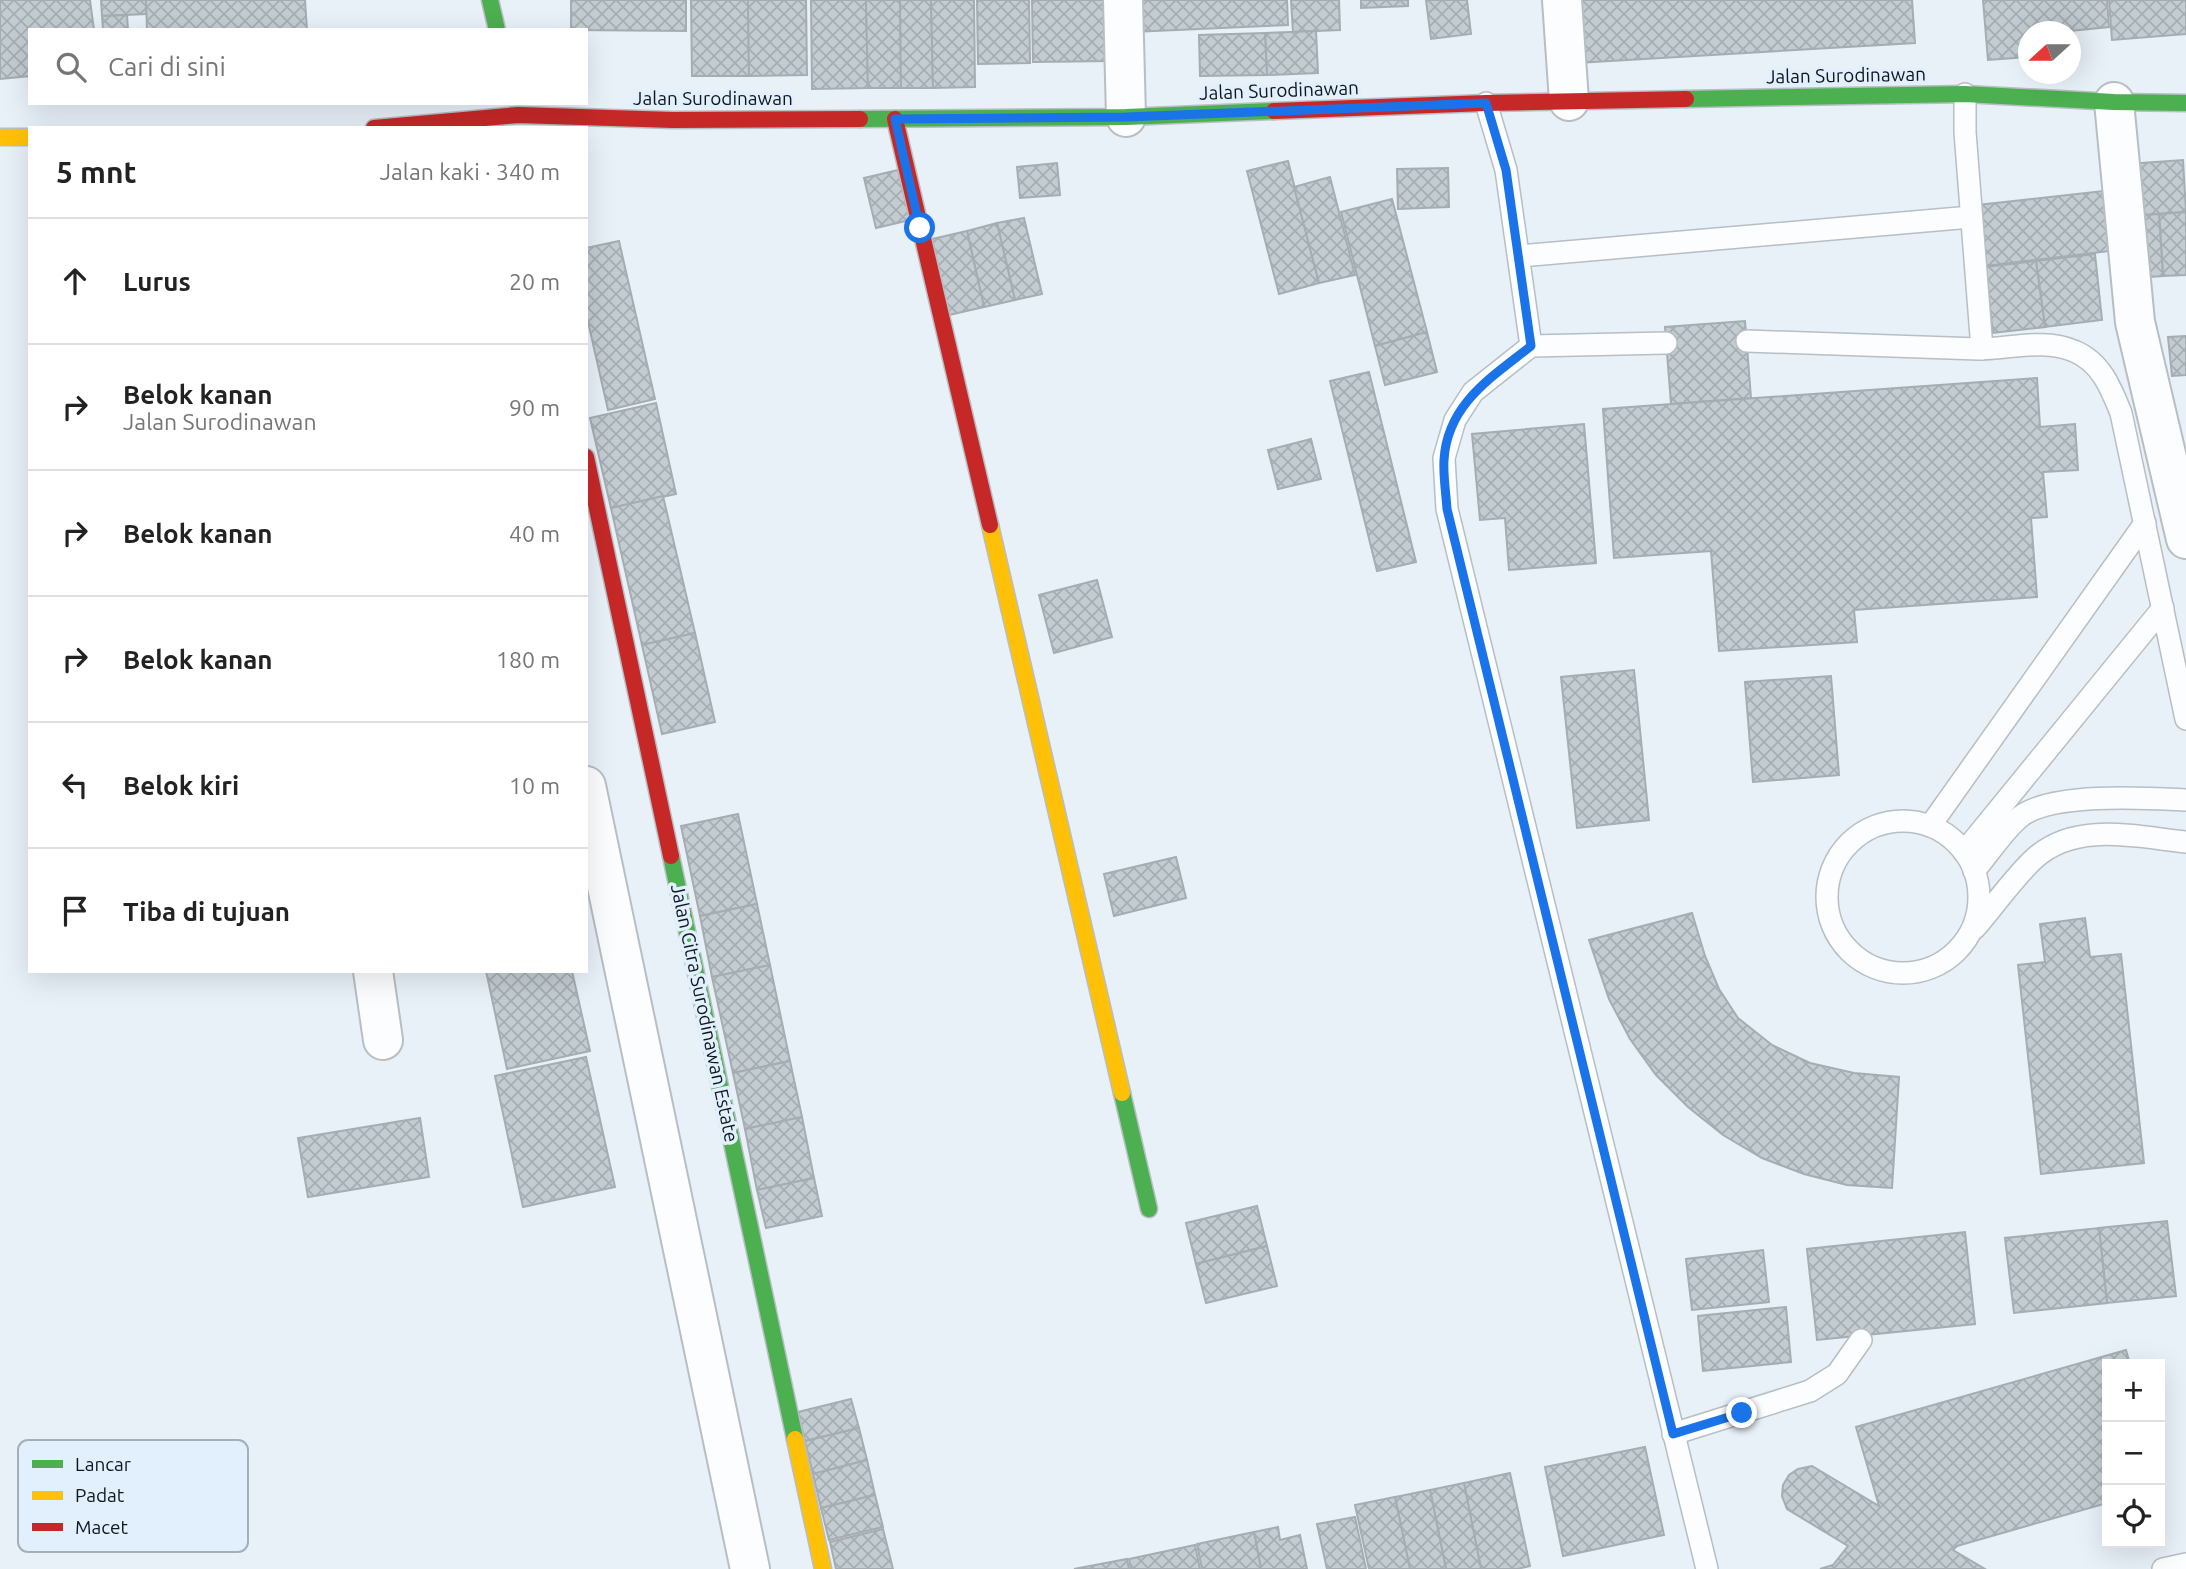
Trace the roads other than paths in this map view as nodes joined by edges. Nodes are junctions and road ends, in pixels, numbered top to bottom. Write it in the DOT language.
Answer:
graph roads {
  1 [pos="490,0"];
  2 [pos="1123,0"];
  3 [pos="1562,0"];
  4 [pos="497,28"];
  5 [pos="1965,94"];
  6 [pos="1569,101"];
  7 [pos="2115,102"];
  8 [pos="1486,103"];
  9 [pos="2186,103"];
  10 [pos="503,116"];
  11 [pos="1126,117"];
  12 [pos="895,119"];
  13 [pos="396,126"];
  14 [pos="0,137"];
  15 [pos="28,137"];
  16 [pos="1971,217"];
  17 [pos="1520,256"];
  18 [pos="1747,341"];
  19 [pos="1666,343"];
  20 [pos="1531,346"];
  21 [pos="1982,349"];
  22 [pos="588,466"];
  23 [pos="2145,523"];
  24 [pos="2186,539"];
  25 [pos="2163,608"];
  26 [pos="2186,719"];
  27 [pos="588,796"];
  28 [pos="2186,800"];
  29 [pos="1930,826"];
  30 [pos="2186,842"];
  31 [pos="1964,852"];
  32 [pos="1974,871"];
  33 [pos="1969,935"];
  34 [pos="373,973"];
  35 [pos="383,1040"];
  36 [pos="1149,1209"];
  37 [pos="1861,1340"];
  38 [pos="1673,1434"];
  39 [pos="2186,1564"];
  40 [pos="750,1569"];
  41 [pos="823,1569"];
  42 [pos="1707,1569"];
  43 [pos="2163,1569"];
  1 -- 4 [label="street"];
  2 -- 11 [label="street"];
  3 -- 6 [label="street"];
  5 -- 6 [label="street, Jalan Surodinawan"];
  5 -- 7 [label="street, Jalan Surodinawan"];
  5 -- 16 [label="lane"];
  6 -- 8 [label="street, Jalan Surodinawan"];
  7 -- 9 [label="street, Jalan Surodinawan"];
  7 -- 24 [label="street"];
  8 -- 11 [label="street, Jalan Surodinawan"];
  8 -- 17 [label="lane"];
  10 -- 12 [label="street, Jalan Surodinawan"];
  10 -- 13 [label="street, Jalan Surodinawan"];
  11 -- 12 [label="street, Jalan Surodinawan"];
  12 -- 36 [label="street"];
  14 -- 15 [label="street"];
  16 -- 17 [label="lane"];
  16 -- 21 [label="lane"];
  17 -- 20 [label="lane"];
  18 -- 21 [label="lane"];
  19 -- 20 [label="lane"];
  20 -- 38 [label="lane"];
  21 -- 23 [label="lane"];
  22 -- 41 [label="street, Jalan Citra Surodinawan Estate"];
  23 -- 25 [label="lane"];
  23 -- 29 [label="lane"];
  25 -- 26 [label="lane"];
  25 -- 31 [label="lane"];
  27 -- 40 [label="street"];
  28 -- 32 [label="lane"];
  29 -- 31 [label="lane"];
  29 -- 33 [label="lane"];
  30 -- 33 [label="lane"];
  31 -- 32 [label="lane"];
  32 -- 33 [label="lane"];
  34 -- 35 [label="street"];
  37 -- 38 [label="lane"];
  38 -- 42 [label="lane"];
  39 -- 43 [label="lane"];
}
